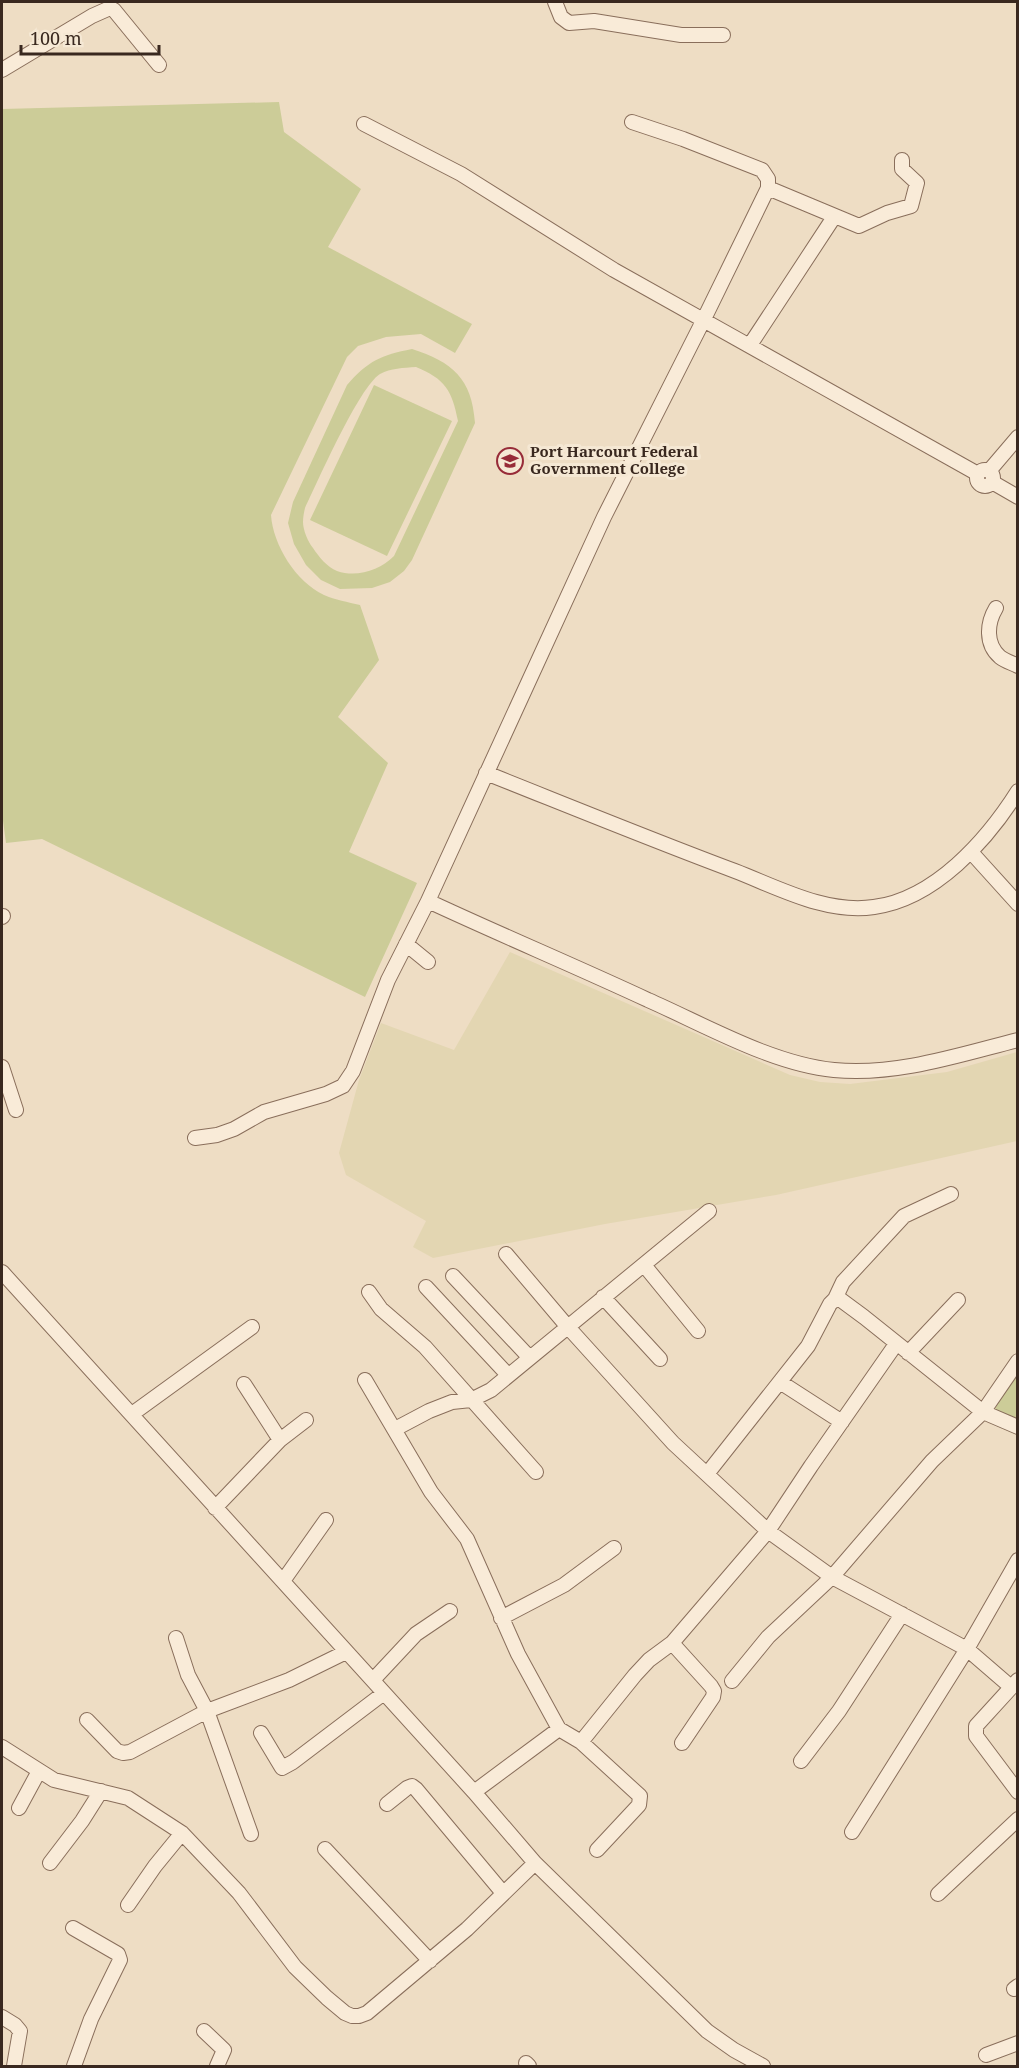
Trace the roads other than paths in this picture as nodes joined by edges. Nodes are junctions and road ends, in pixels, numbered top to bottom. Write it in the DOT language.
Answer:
graph roads {
  1 [pos="555,2"];
  2 [pos="723,35"];
  3 [pos="159,65"];
  4 [pos="2,70"];
  5 [pos="632,122"];
  6 [pos="364,124"];
  7 [pos="902,160"];
  8 [pos="768,188"];
  9 [pos="834,217"];
  10 [pos="704,319"];
  11 [pos="750,345"];
  12 [pos="1017,437"];
  13 [pos="986,475"];
  14 [pos="1017,497"];
  15 [pos="996,608"];
  16 [pos="1017,666"];
  17 [pos="486,773"];
  18 [pos="1017,791"];
  19 [pos="971,852"];
  20 [pos="428,901"];
  21 [pos="1017,904"];
  22 [pos="406,944"];
  23 [pos="428,962"];
  24 [pos="1017,1040"];
  25 [pos="5,1063"];
  26 [pos="16,1110"];
  27 [pos="195,1138"];
  28 [pos="951,1194"];
  29 [pos="709,1211"];
  30 [pos="506,1254"];
  31 [pos="644,1265"];
  32 [pos="2,1272"];
  33 [pos="453,1276"];
  34 [pos="426,1287"];
  35 [pos="369,1292"];
  36 [pos="603,1298"];
  37 [pos="835,1299"];
  38 [pos="958,1300"];
  39 [pos="567,1326"];
  40 [pos="252,1327"];
  41 [pos="698,1331"];
  42 [pos="896,1344"];
  43 [pos="908,1353"];
  44 [pos="530,1357"];
  45 [pos="660,1359"];
  46 [pos="1017,1361"];
  47 [pos="508,1375"];
  48 [pos="365,1380"];
  49 [pos="780,1382"];
  50 [pos="244,1384"];
  51 [pos="471,1400"];
  52 [pos="983,1412"];
  53 [pos="132,1414"];
  54 [pos="306,1420"];
  55 [pos="842,1422"];
  56 [pos="1017,1426"];
  57 [pos="395,1429"];
  58 [pos="280,1440"];
  59 [pos="536,1472"];
  60 [pos="707,1474"];
  61 [pos="215,1508"];
  62 [pos="327,1520"];
  63 [pos="768,1532"];
  64 [pos="614,1548"];
  65 [pos="1017,1560"];
  66 [pos="832,1577"];
  67 [pos="283,1581"];
  68 [pos="450,1611"];
  69 [pos="902,1614"];
  70 [pos="501,1618"];
  71 [pos="176,1638"];
  72 [pos="672,1643"];
  73 [pos="967,1648"];
  74 [pos="346,1652"];
  75 [pos="373,1680"];
  76 [pos="732,1681"];
  77 [pos="1014,1684"];
  78 [pos="384,1693"];
  79 [pos="207,1711"];
  80 [pos="87,1720"];
  81 [pos="559,1729"];
  82 [pos="261,1733"];
  83 [pos="581,1742"];
  84 [pos="682,1743"];
  85 [pos="2,1747"];
  86 [pos="801,1761"];
  87 [pos="39,1771"];
  88 [pos="100,1791"];
  89 [pos="474,1792"];
  90 [pos="1017,1792"];
  91 [pos="387,1804"];
  92 [pos="19,1808"];
  93 [pos="1017,1819"];
  94 [pos="852,1832"];
  95 [pos="182,1833"];
  96 [pos="251,1834"];
  97 [pos="325,1849"];
  98 [pos="597,1850"];
  99 [pos="50,1863"];
  100 [pos="535,1863"];
  101 [pos="503,1893"];
  102 [pos="938,1894"];
  103 [pos="128,1905"];
  104 [pos="73,1928"];
  105 [pos="429,1961"];
  106 [pos="2,2017"];
  107 [pos="204,2031"];
  108 [pos="1017,2043"];
  109 [pos="986,2055"];
  110 [pos="14,2067"];
  111 [pos="74,2067"];
  112 [pos="217,2067"];
  113 [pos="763,2067"];
  1 -- 2 [label="street"];
  3 -- 4 [label="street"];
  5 -- 8 [label="street"];
  6 -- 10 [label="street"];
  7 -- 9 [label="street"];
  8 -- 9 [label="street"];
  8 -- 10 [label="street"];
  9 -- 11 [label="street"];
  10 -- 11 [label="street"];
  10 -- 17 [label="street"];
  11 -- 13 [label="street"];
  12 -- 13 [label="street"];
  13 -- 14 [label="street"];
  15 -- 16 [label="street"];
  17 -- 19 [label="street"];
  17 -- 20 [label="street"];
  18 -- 19 [label="street"];
  19 -- 21 [label="street"];
  20 -- 22 [label="street"];
  20 -- 24 [label="street"];
  22 -- 23 [label="street"];
  22 -- 27 [label="street"];
  25 -- 26 [label="street"];
  28 -- 37 [label="street"];
  29 -- 31 [label="street"];
  30 -- 39 [label="street"];
  31 -- 36 [label="street"];
  31 -- 41 [label="street"];
  32 -- 53 [label="street"];
  33 -- 44 [label="street"];
  34 -- 47 [label="street"];
  35 -- 51 [label="street"];
  36 -- 39 [label="street"];
  36 -- 45 [label="street"];
  37 -- 42 [label="street"];
  37 -- 49 [label="street"];
  38 -- 43 [label="street"];
  39 -- 44 [label="street"];
  39 -- 60 [label="street"];
  40 -- 53 [label="street"];
  42 -- 43 [label="street"];
  42 -- 55 [label="street"];
  43 -- 52 [label="street"];
  44 -- 47 [label="street"];
  46 -- 52 [label="street"];
  47 -- 51 [label="street"];
  48 -- 57 [label="street"];
  49 -- 55 [label="street"];
  49 -- 60 [label="street"];
  50 -- 58 [label="street"];
  51 -- 57 [label="street"];
  51 -- 59 [label="street"];
  52 -- 56 [label="street"];
  52 -- 66 [label="street"];
  53 -- 61 [label="street"];
  54 -- 58 [label="street"];
  55 -- 63 [label="street"];
  57 -- 70 [label="street"];
  58 -- 61 [label="street"];
  60 -- 63 [label="street"];
  61 -- 67 [label="street"];
  62 -- 67 [label="street"];
  63 -- 66 [label="street"];
  63 -- 72 [label="street"];
  64 -- 70 [label="street"];
  65 -- 73 [label="street"];
  66 -- 69 [label="street"];
  66 -- 76 [label="street"];
  67 -- 74 [label="street"];
  68 -- 75 [label="street"];
  69 -- 73 [label="street"];
  69 -- 86 [label="street"];
  70 -- 81 [label="street"];
  71 -- 79 [label="street"];
  72 -- 83 [label="street"];
  72 -- 84 [label="street"];
  73 -- 77 [label="street"];
  73 -- 94 [label="street"];
  74 -- 75 [label="street"];
  74 -- 79 [label="street"];
  75 -- 78 [label="street"];
  77 -- 90 [label="street"];
  78 -- 82 [label="street"];
  78 -- 89 [label="street"];
  79 -- 80 [label="street"];
  79 -- 96 [label="street"];
  81 -- 83 [label="street"];
  81 -- 89 [label="street"];
  83 -- 98 [label="street"];
  85 -- 87 [label="street"];
  87 -- 88 [label="street"];
  87 -- 92 [label="street"];
  88 -- 95 [label="street"];
  88 -- 99 [label="street"];
  89 -- 100 [label="street"];
  91 -- 101 [label="street"];
  93 -- 102 [label="street"];
  95 -- 103 [label="street"];
  95 -- 105 [label="street"];
  97 -- 105 [label="street"];
  100 -- 101 [label="street"];
  100 -- 113 [label="street"];
  101 -- 105 [label="street"];
  104 -- 111 [label="street"];
  106 -- 110 [label="street"];
  107 -- 112 [label="street"];
  108 -- 109 [label="street"];
}
